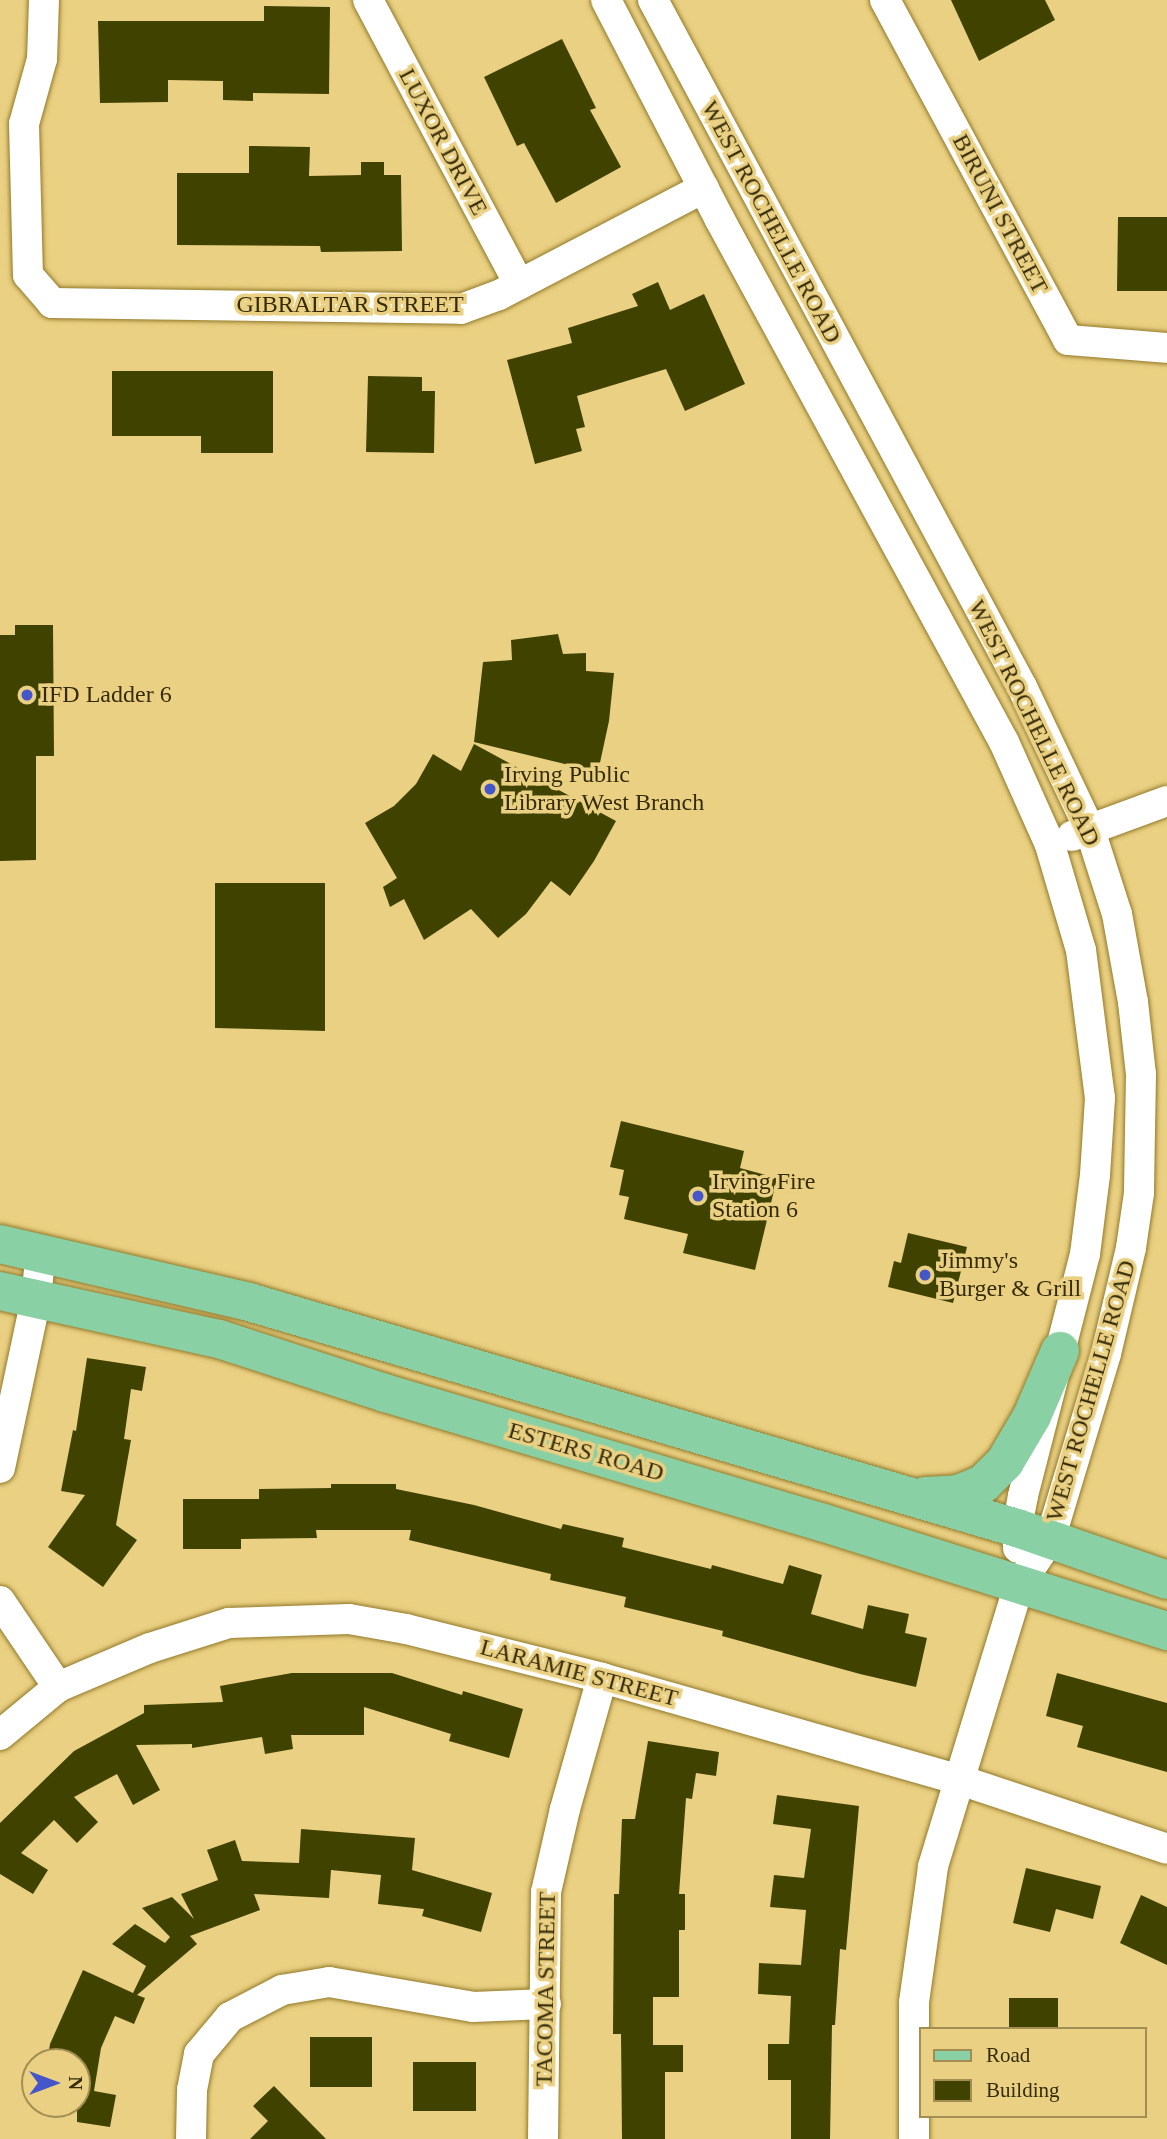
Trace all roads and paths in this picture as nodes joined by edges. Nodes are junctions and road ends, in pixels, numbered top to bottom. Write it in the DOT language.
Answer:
graph roads {
  1 [pos="44,0"];
  2 [pos="368,0"];
  3 [pos="606,0"];
  4 [pos="653,0"];
  5 [pos="885,0"];
  6 [pos="12,124"];
  7 [pos="704,188"];
  8 [pos="519,285"];
  9 [pos="1167,348"];
  10 [pos="1167,802"];
  11 [pos="1090,830"];
  12 [pos="1049,845"];
  13 [pos="0,1244"];
  14 [pos="41,1251"];
  15 [pos="18,1295"];
  16 [pos="1060,1352"];
  17 [pos="657,1424"];
  18 [pos="0,1468"];
  19 [pos="640,1468"];
  20 [pos="910,1497"];
  21 [pos="1033,1534"];
  22 [pos="1167,1580"];
  23 [pos="1019,1585"];
  24 [pos="0,1601"];
  25 [pos="1167,1631"];
  26 [pos="602,1678"];
  27 [pos="58,1687"];
  28 [pos="0,1735"];
  29 [pos="960,1780"];
  30 [pos="1167,1849"];
  31 [pos="546,2004"];
  32 [pos="191,2139"];
  33 [pos="543,2139"];
  34 [pos="914,2139"];
  1 -- 6 [label="street"];
  2 -- 8 [label="street, LUXOR DRIVE"];
  3 -- 7 [label="street, WEST ROCHELLE ROAD"];
  4 -- 11 [label="street, WEST ROCHELLE ROAD"];
  5 -- 9 [label="street, BIRUNI STREET"];
  6 -- 8 [label="street, GIBRALTAR STREET"];
  7 -- 8 [label="street, GIBRALTAR STREET"];
  7 -- 12 [label="street, WEST ROCHELLE ROAD"];
  10 -- 11 [label="street"];
  11 -- 12 [label="street"];
  11 -- 21 [label="street, WEST ROCHELLE ROAD"];
  12 -- 16 [label="street, WEST ROCHELLE ROAD"];
  13 -- 14 [label="main road, ESTERS ROAD"];
  14 -- 15 [label="street"];
  14 -- 17 [label="main road, ESTERS ROAD"];
  15 -- 18 [label="street"];
  15 -- 19 [label="main road, ESTERS ROAD"];
  16 -- 20 [label="main road"];
  16 -- 21 [label="street, WEST ROCHELLE ROAD"];
  17 -- 19 [label="main road"];
  17 -- 20 [label="main road, ESTERS ROAD"];
  19 -- 23 [label="main road, ESTERS ROAD"];
  20 -- 21 [label="main road, ESTERS ROAD"];
  21 -- 22 [label="main road, ESTERS ROAD"];
  21 -- 23 [label="street, WEST ROCHELLE ROAD"];
  23 -- 25 [label="main road, ESTERS ROAD"];
  23 -- 29 [label="street, WEST ROCHELLE ROAD"];
  24 -- 27 [label="street"];
  26 -- 27 [label="street, LARAMIE STREET"];
  26 -- 29 [label="street, LARAMIE STREET"];
  26 -- 31 [label="street, TACOMA STREET"];
  27 -- 28 [label="street, LARAMIE STREET"];
  29 -- 30 [label="street, LARAMIE STREET"];
  29 -- 34 [label="street, WEST ROCHELLE ROAD"];
  31 -- 32 [label="street"];
  31 -- 33 [label="street, TACOMA STREET"];
}
